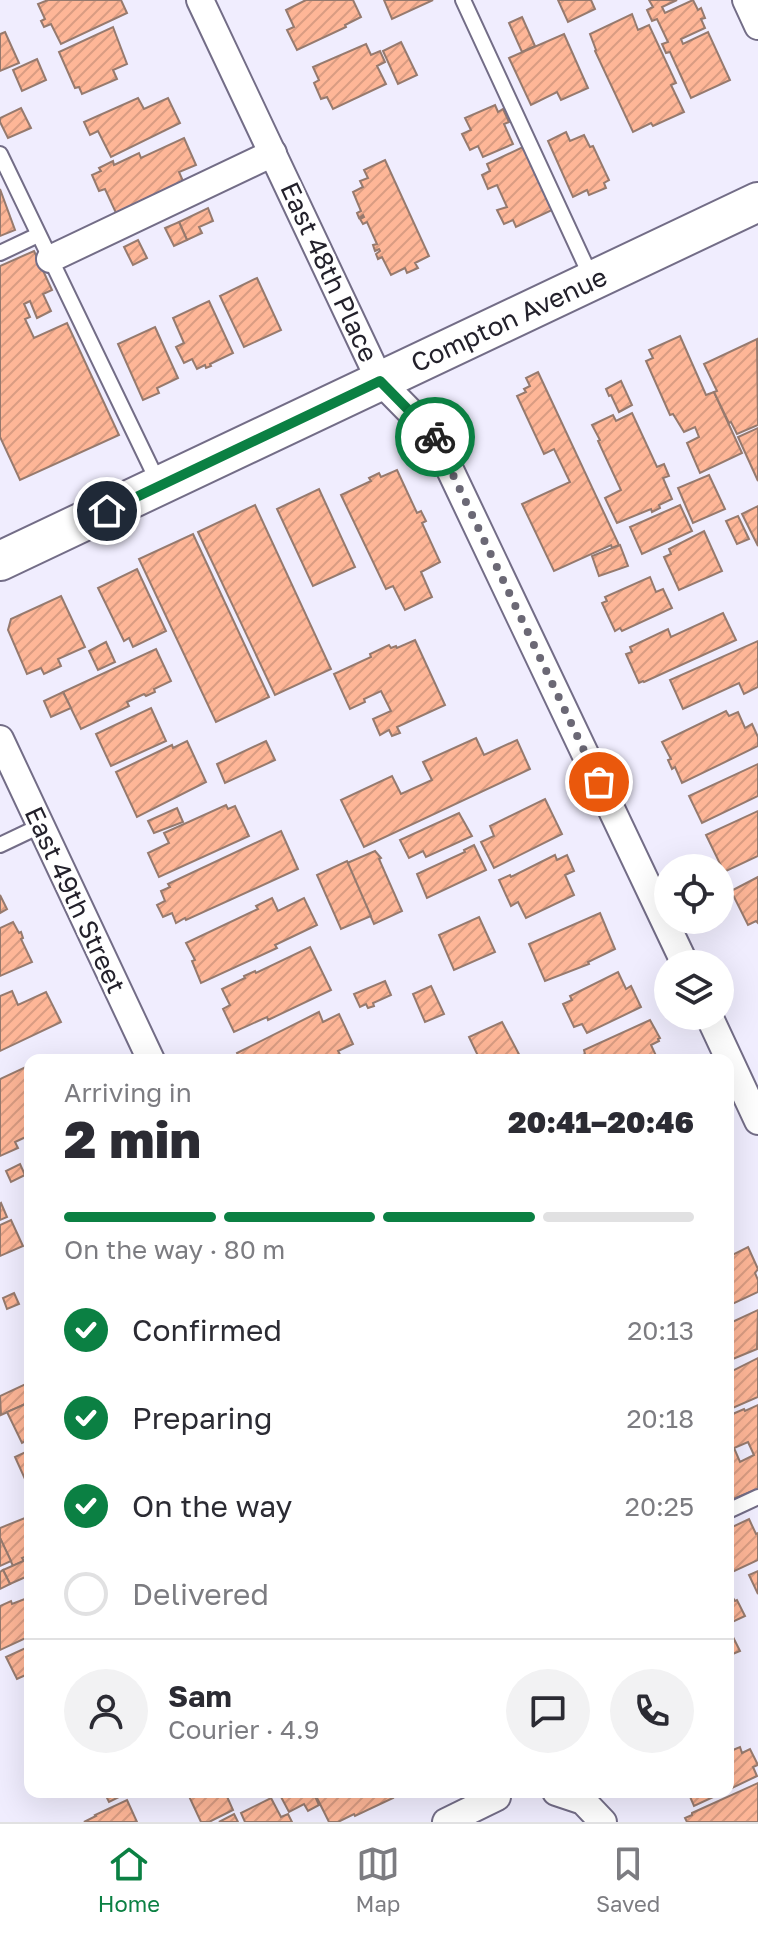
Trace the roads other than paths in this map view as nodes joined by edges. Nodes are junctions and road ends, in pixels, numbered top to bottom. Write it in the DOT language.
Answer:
graph roads {
  1 [pos="200,0"];
  2 [pos="463,0"];
  3 [pos="746,0"];
  4 [pos="758,26"];
  5 [pos="273,153"];
  6 [pos="0,154"];
  7 [pos="758,202"];
  8 [pos="38,235"];
  9 [pos="0,253"];
  10 [pos="50,259"];
  11 [pos="593,281"];
  12 [pos="380,381"];
  13 [pos="160,486"];
  14 [pos="0,561"];
  15 [pos="0,739"];
  16 [pos="40,826"];
  17 [pos="0,845"];
  18 [pos="678,950"];
  19 [pos="716,1030"];
  20 [pos="148,1054"];
  21 [pos="727,1054"];
  22 [pos="734,1070"];
  23 [pos="758,1121"];
  24 [pos="758,1497"];
  25 [pos="734,1508"];
  26 [pos="495,1798"];
  27 [pos="574,1798"];
  28 [pos="446,1822"];
  29 [pos="603,1822"];
  1 -- 5 [label="street, East 48th Place"];
  2 -- 11 [label="lane"];
  3 -- 4 [label="street"];
  5 -- 10 [label="street"];
  5 -- 12 [label="street, East 48th Place"];
  6 -- 8 [label="lane"];
  7 -- 11 [label="main road, Compton Avenue"];
  8 -- 9 [label="lane"];
  8 -- 10 [label="lane"];
  10 -- 13 [label="lane"];
  11 -- 12 [label="main road, Compton Avenue"];
  12 -- 13 [label="main road, Compton Avenue"];
  12 -- 18 [label="street, East 48th Place"];
  13 -- 14 [label="main road, Compton Avenue"];
  15 -- 16 [label="street, East 49th Street"];
  16 -- 17 [label="lane"];
  16 -- 20 [label="street, East 49th Street"];
  19 -- 21 [label="street"];
  22 -- 23 [label="street"];
  24 -- 25 [label="lane"];
  26 -- 28 [label="street"];
  27 -- 29 [label="street"];
}
